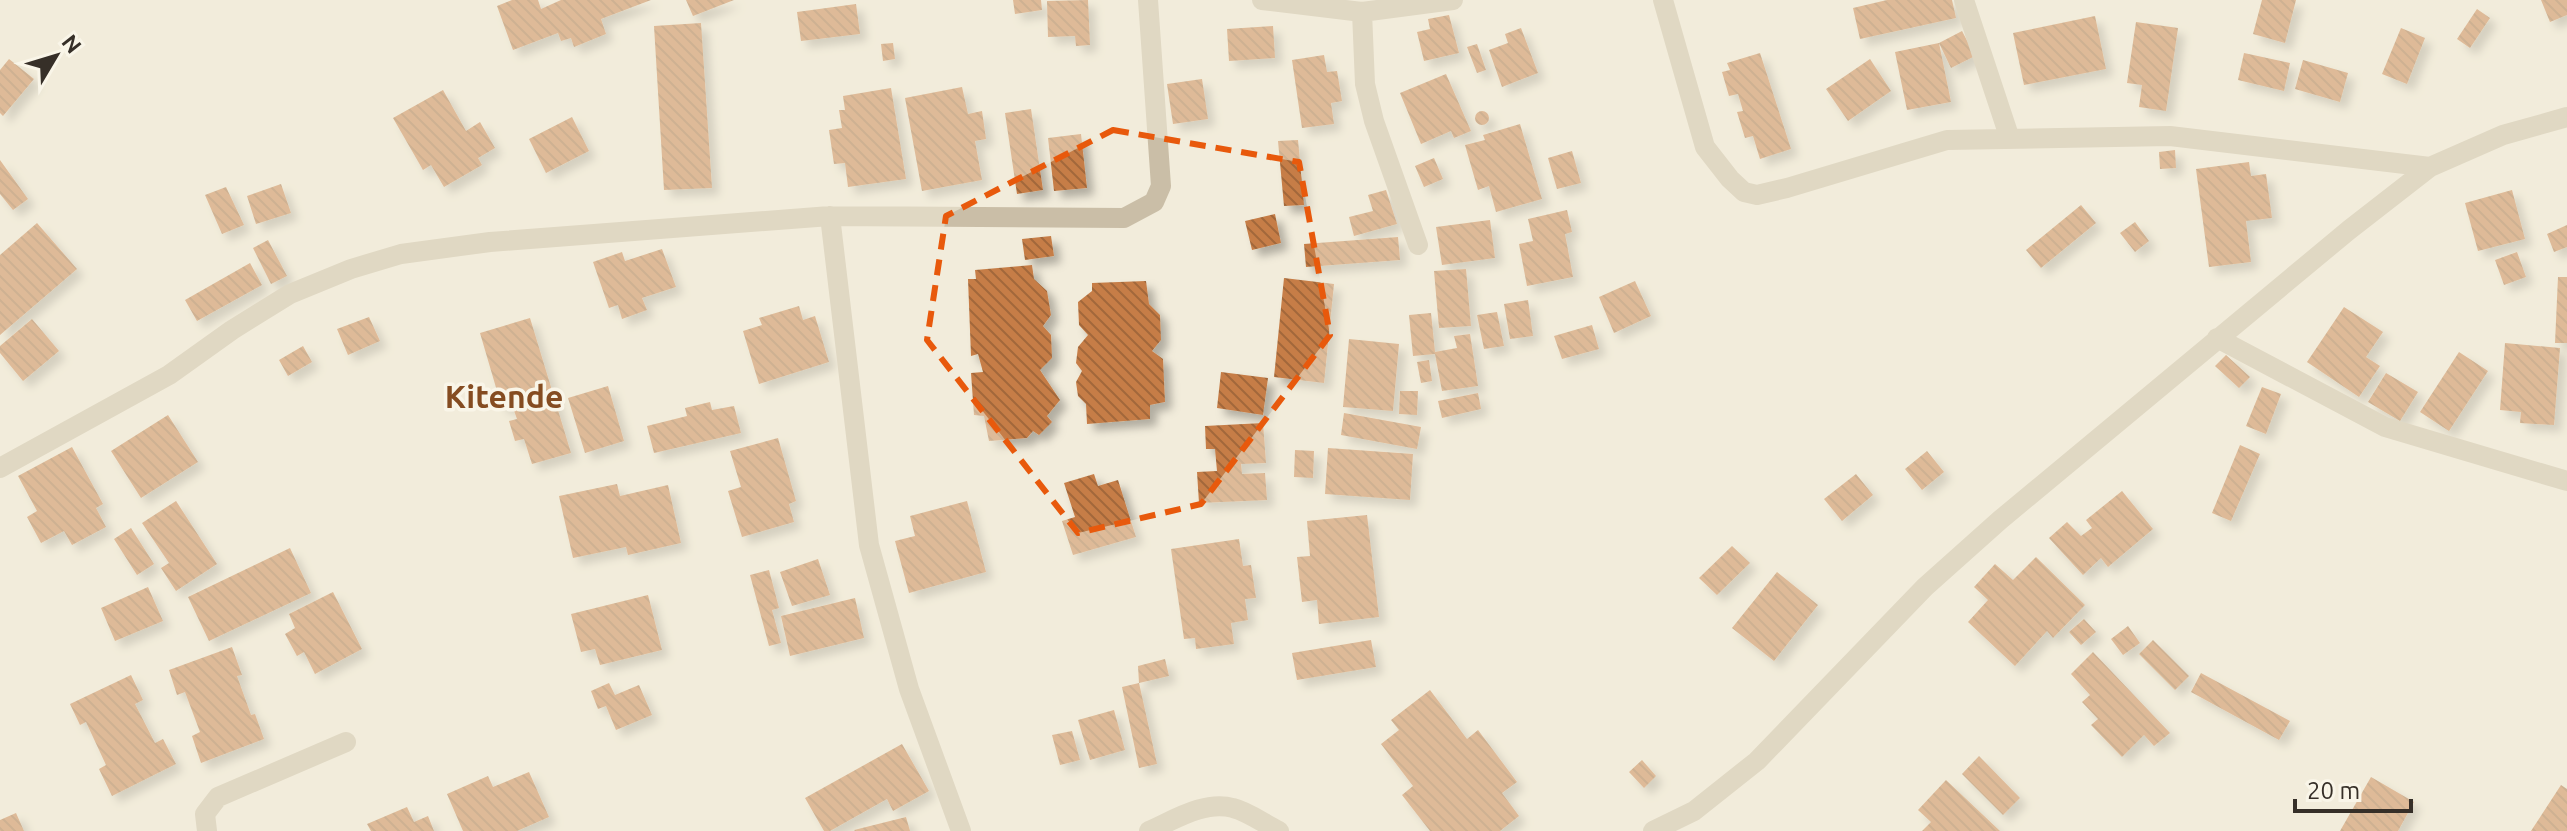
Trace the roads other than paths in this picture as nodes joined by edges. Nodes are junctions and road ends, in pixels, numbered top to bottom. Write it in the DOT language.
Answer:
graph roads {
  1 [pos="1148,0"];
  2 [pos="1262,0"];
  3 [pos="1453,0"];
  4 [pos="1663,0"];
  5 [pos="1964,0"];
  6 [pos="1362,12"];
  7 [pos="2567,117"];
  8 [pos="2010,139"];
  9 [pos="2430,167"];
  10 [pos="830,216"];
  11 [pos="1418,245"];
  12 [pos="2217,338"];
  13 [pos="0,468"];
  14 [pos="2567,481"];
  15 [pos="346,742"];
  16 [pos="207,831"];
  17 [pos="961,831"];
  18 [pos="1149,831"];
  19 [pos="1279,831"];
  20 [pos="1653,831"];
  1 -- 10 [label="street"];
  2 -- 6 [label="street"];
  3 -- 6 [label="street"];
  4 -- 8 [label="street"];
  5 -- 8 [label="street"];
  6 -- 11 [label="street"];
  7 -- 9 [label="street"];
  8 -- 9 [label="street"];
  9 -- 12 [label="street"];
  10 -- 13 [label="street"];
  10 -- 17 [label="street"];
  12 -- 14 [label="street"];
  12 -- 20 [label="street"];
  15 -- 16 [label="street"];
  18 -- 19 [label="street"];
}
